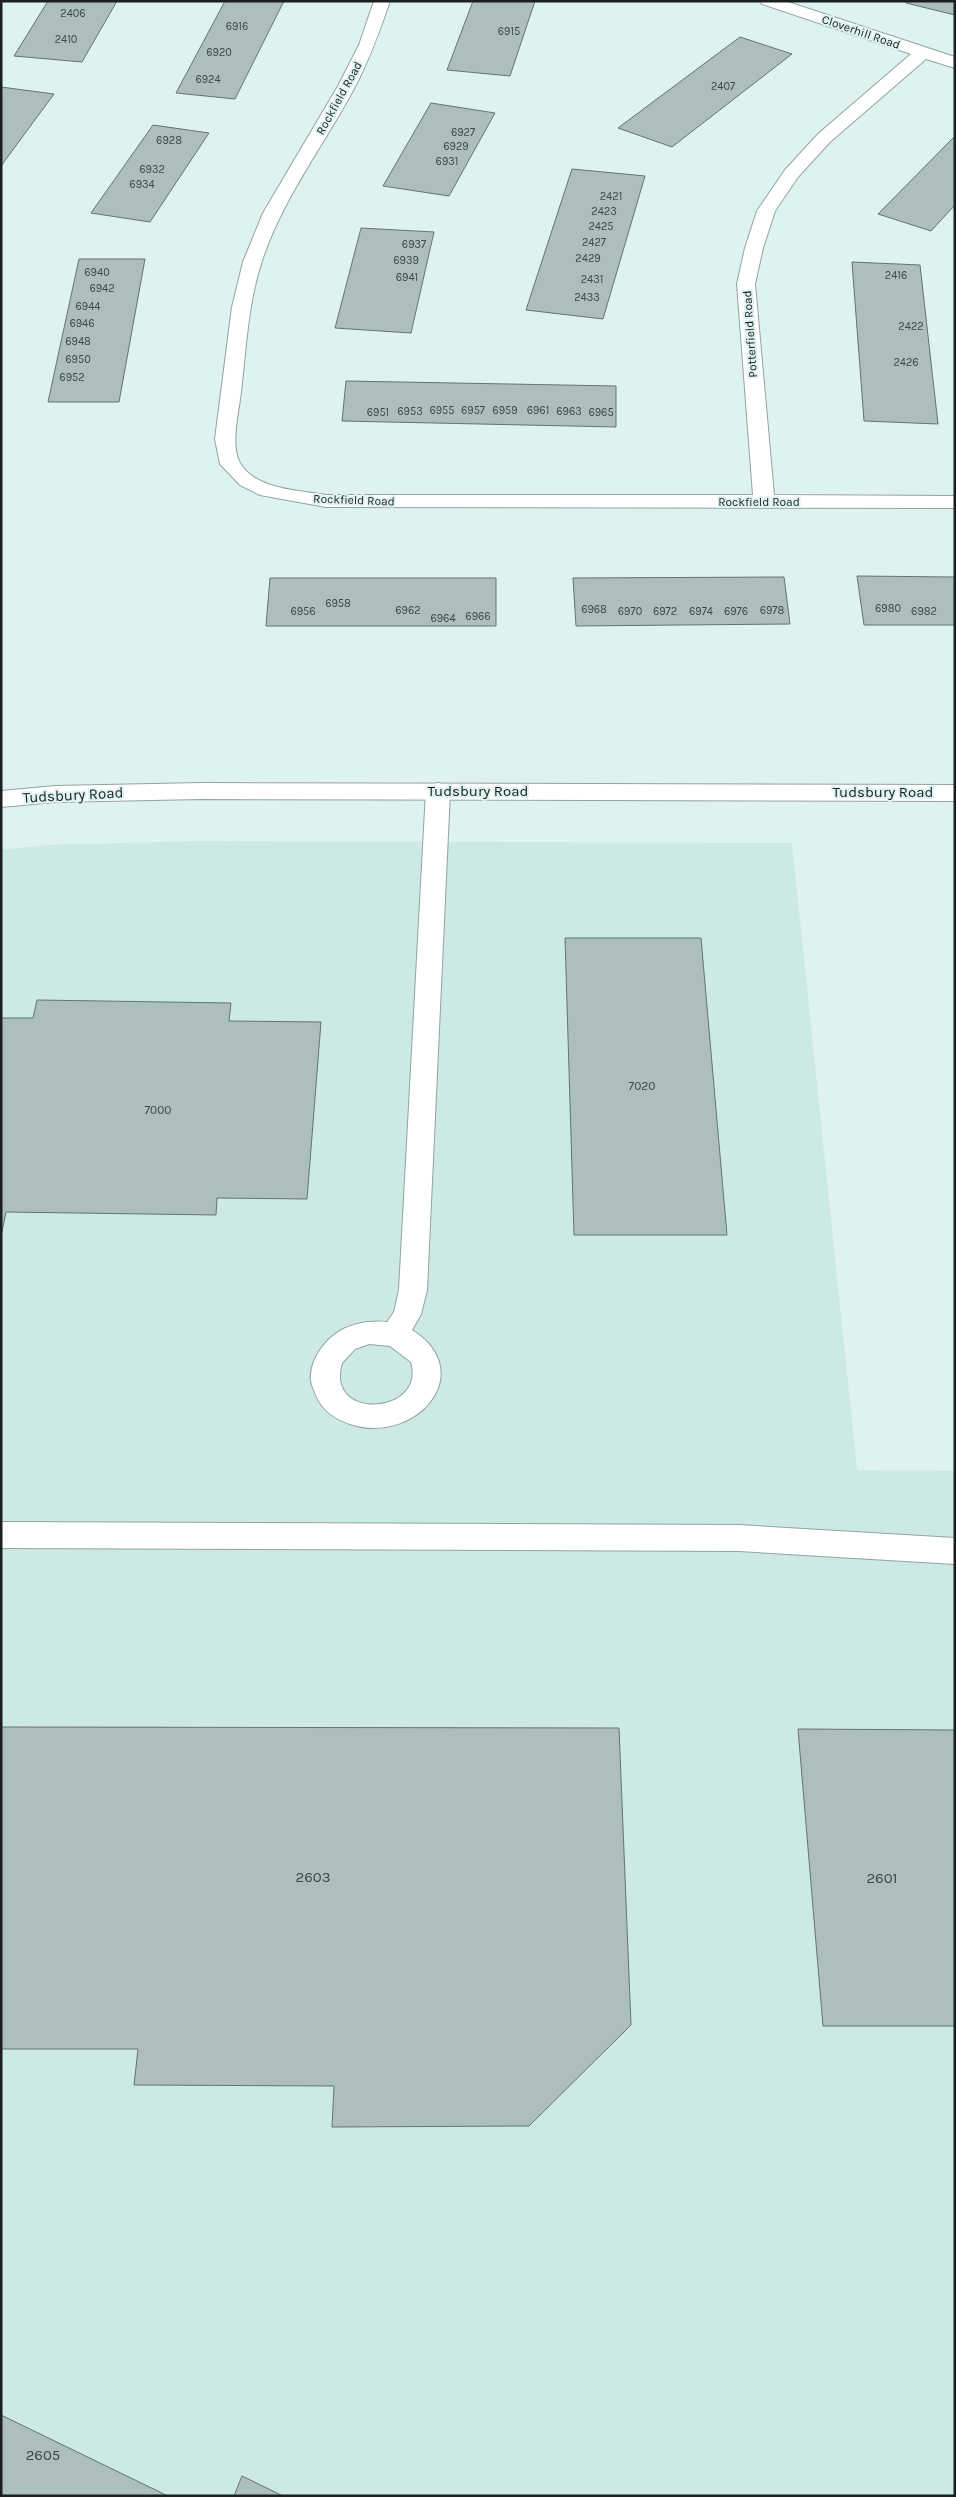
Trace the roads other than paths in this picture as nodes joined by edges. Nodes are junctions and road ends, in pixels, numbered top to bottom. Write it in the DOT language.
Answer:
graph roads {
  1 [pos="382,1"];
  2 [pos="768,1"];
  3 [pos="921,54"];
  4 [pos="955,64"];
  5 [pos="764,502"];
  6 [pos="955,502"];
  7 [pos="438,791"];
  8 [pos="955,793"];
  9 [pos="1,799"];
  10 [pos="396,1334"];
  11 [pos="1,1535"];
  12 [pos="955,1551"];
  1 -- 5 [label="street, Rockfield Road"];
  2 -- 3 [label="street, Cloverhill Road"];
  3 -- 4 [label="street, Cloverhill Road"];
  3 -- 5 [label="street, Potterfield Road"];
  5 -- 6 [label="street, Rockfield Road"];
  7 -- 8 [label="street, Tudsbury Road"];
  7 -- 9 [label="street, Tudsbury Road"];
  7 -- 10 [label="street"];
  11 -- 12 [label="street"];
}
